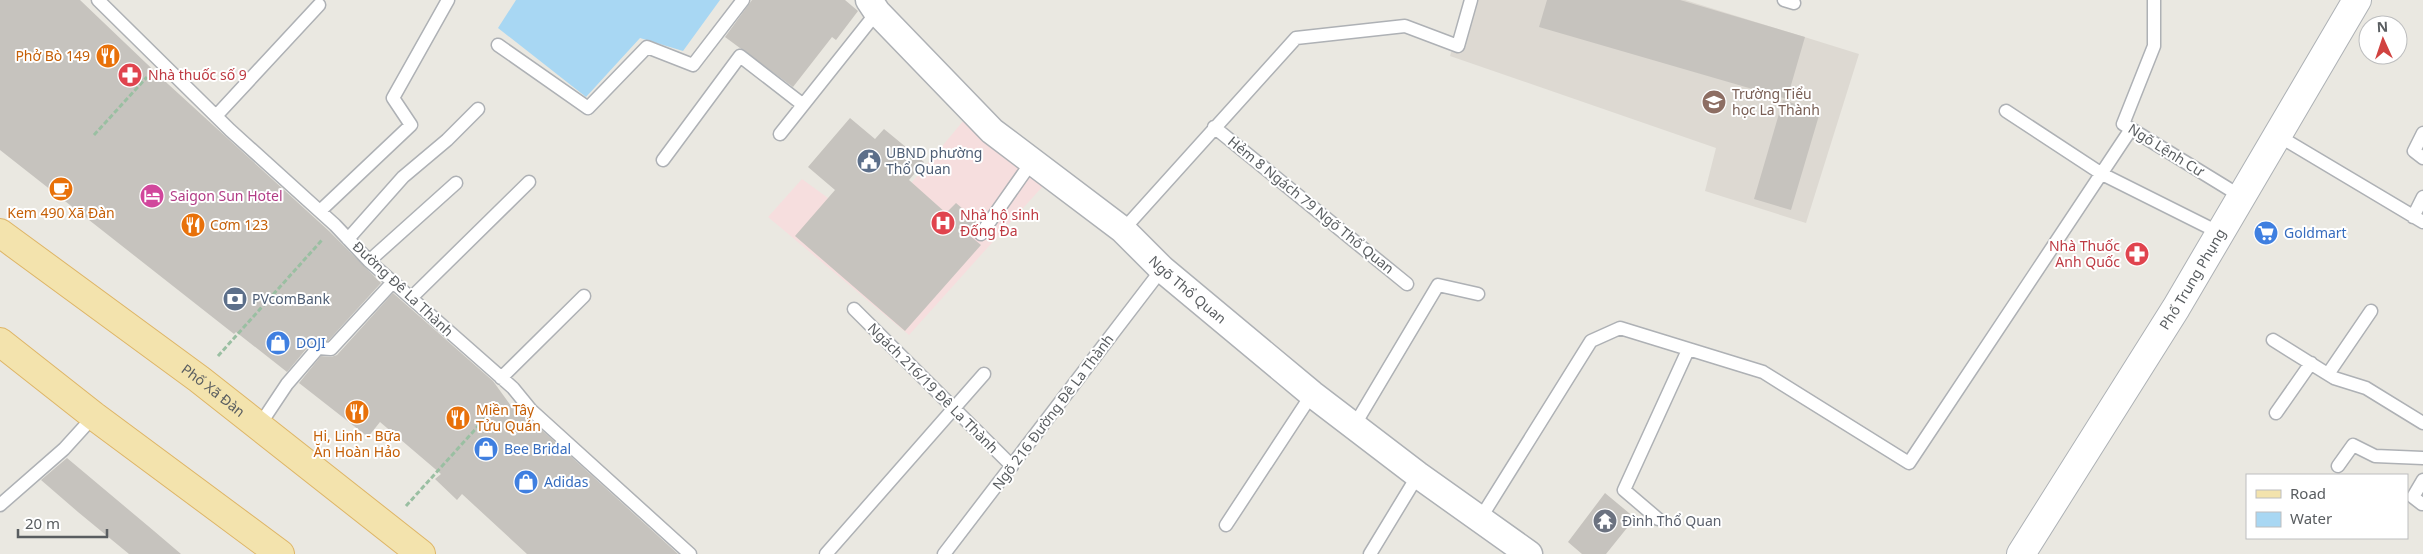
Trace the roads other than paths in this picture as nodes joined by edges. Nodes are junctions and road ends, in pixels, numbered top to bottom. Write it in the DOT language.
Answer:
graph roads {
  1 [pos="98,0"];
  2 [pos="448,0"];
  3 [pos="743,0"];
  4 [pos="1471,0"];
  5 [pos="2154,0"];
  6 [pos="2357,0"];
  7 [pos="319,5"];
  8 [pos="873,6"];
  9 [pos="498,45"];
  10 [pos="802,104"];
  11 [pos="478,109"];
  12 [pos="2006,111"];
  13 [pos="216,116"];
  14 [pos="1214,127"];
  15 [pos="2131,129"];
  16 [pos="2423,133"];
  17 [pos="780,134"];
  18 [pos="2277,135"];
  19 [pos="2423,158"];
  20 [pos="663,160"];
  21 [pos="1033,160"];
  22 [pos="2102,174"];
  23 [pos="529,182"];
  24 [pos="456,183"];
  25 [pos="2242,197"];
  26 [pos="2423,197"];
  27 [pos="320,211"];
  28 [pos="2418,219"];
  29 [pos="1123,230"];
  30 [pos="0,233"];
  31 [pos="2220,233"];
  32 [pos="981,234"];
  33 [pos="348,239"];
  34 [pos="369,262"];
  35 [pos="1162,270"];
  36 [pos="393,282"];
  37 [pos="1407,284"];
  38 [pos="1478,294"];
  39 [pos="584,296"];
  40 [pos="411,298"];
  41 [pos="854,309"];
  42 [pos="2371,311"];
  43 [pos="2273,340"];
  44 [pos="0,342"];
  45 [pos="1688,350"];
  46 [pos="2311,363"];
  47 [pos="984,374"];
  48 [pos="2328,374"];
  49 [pos="501,378"];
  50 [pos="1312,394"];
  51 [pos="953,409"];
  52 [pos="2276,413"];
  53 [pos="94,416"];
  54 [pos="2423,423"];
  55 [pos="259,426"];
  56 [pos="1354,426"];
  57 [pos="2423,458"];
  58 [pos="1012,466"];
  59 [pos="2338,466"];
  60 [pos="1418,476"];
  61 [pos="2423,480"];
  62 [pos="2422,504"];
  63 [pos="0,505"];
  64 [pos="1480,519"];
  65 [pos="1658,519"];
  66 [pos="1226,525"];
  67 [pos="280,554"];
  68 [pos="421,554"];
  69 [pos="690,554"];
  70 [pos="826,554"];
  71 [pos="944,554"];
  72 [pos="1370,554"];
  73 [pos="1529,554"];
  74 [pos="2020,554"];
  1 -- 13 [label="lane, Đường Đê La Thành"];
  2 -- 27 [label="lane"];
  3 -- 9 [label="lane"];
  4 -- 14 [label="lane"];
  5 -- 15 [label="lane, Ngõ Lệnh Cư"];
  6 -- 25 [label="street, Phố Trung Phụng"];
  7 -- 13 [label="lane"];
  8 -- 10 [label="lane"];
  8 -- 21 [label="street, Ngõ Thổ Quan"];
  10 -- 17 [label="lane"];
  10 -- 20 [label="lane"];
  11 -- 33 [label="lane"];
  12 -- 22 [label="lane"];
  13 -- 27 [label="lane, Đường Đê La Thành"];
  14 -- 29 [label="lane"];
  14 -- 37 [label="lane, Hẻm 8 Ngách 79 Ngõ Thổ Quan"];
  15 -- 22 [label="lane"];
  15 -- 25 [label="lane, Ngõ Lệnh Cư"];
  16 -- 19 [label="lane"];
  18 -- 28 [label="lane"];
  21 -- 29 [label="street, Ngõ Thổ Quan"];
  21 -- 32 [label="lane"];
  22 -- 31 [label="lane"];
  22 -- 45 [label="lane"];
  23 -- 40 [label="lane"];
  24 -- 34 [label="lane"];
  25 -- 31 [label="street, Phố Trung Phụng"];
  26 -- 28 [label="lane"];
  27 -- 33 [label="lane, Đường Đê La Thành"];
  29 -- 35 [label="street, Ngõ Thổ Quan"];
  30 -- 55 [label="main road, Phố Xã Đàn"];
  31 -- 74 [label="street, Phố Trung Phụng"];
  33 -- 34 [label="lane, Đường Đê La Thành"];
  34 -- 36 [label="lane, Đường Đê La Thành"];
  35 -- 50 [label="street, Ngõ Thổ Quan"];
  35 -- 58 [label="lane, Ngõ 216 Đường Đê La Thành"];
  36 -- 40 [label="lane, Đường Đê La Thành"];
  36 -- 55 [label="lane"];
  38 -- 56 [label="lane"];
  39 -- 49 [label="lane"];
  40 -- 49 [label="lane, Đường Đê La Thành"];
  41 -- 51 [label="lane, Ngách 216/19 Đê La Thành"];
  42 -- 48 [label="lane"];
  43 -- 46 [label="lane"];
  44 -- 53 [label="main road"];
  45 -- 64 [label="lane"];
  45 -- 65 [label="lane"];
  46 -- 48 [label="lane"];
  46 -- 52 [label="lane"];
  47 -- 51 [label="lane"];
  48 -- 54 [label="lane"];
  49 -- 69 [label="lane, Đường Đê La Thành"];
  50 -- 56 [label="street, Ngõ Thổ Quan"];
  50 -- 66 [label="lane"];
  51 -- 58 [label="lane, Ngách 216/19 Đê La Thành"];
  51 -- 70 [label="lane"];
  53 -- 63 [label="lane"];
  53 -- 67 [label="main road"];
  55 -- 68 [label="main road, Phố Xã Đàn"];
  56 -- 60 [label="street, Ngõ Thổ Quan"];
  57 -- 59 [label="lane"];
  58 -- 71 [label="lane, Ngõ 216 Đường Đê La Thành"];
  60 -- 64 [label="street, Ngõ Thổ Quan"];
  60 -- 72 [label="lane"];
  61 -- 62 [label="lane"];
  64 -- 73 [label="street, Ngõ Thổ Quan"];
}
